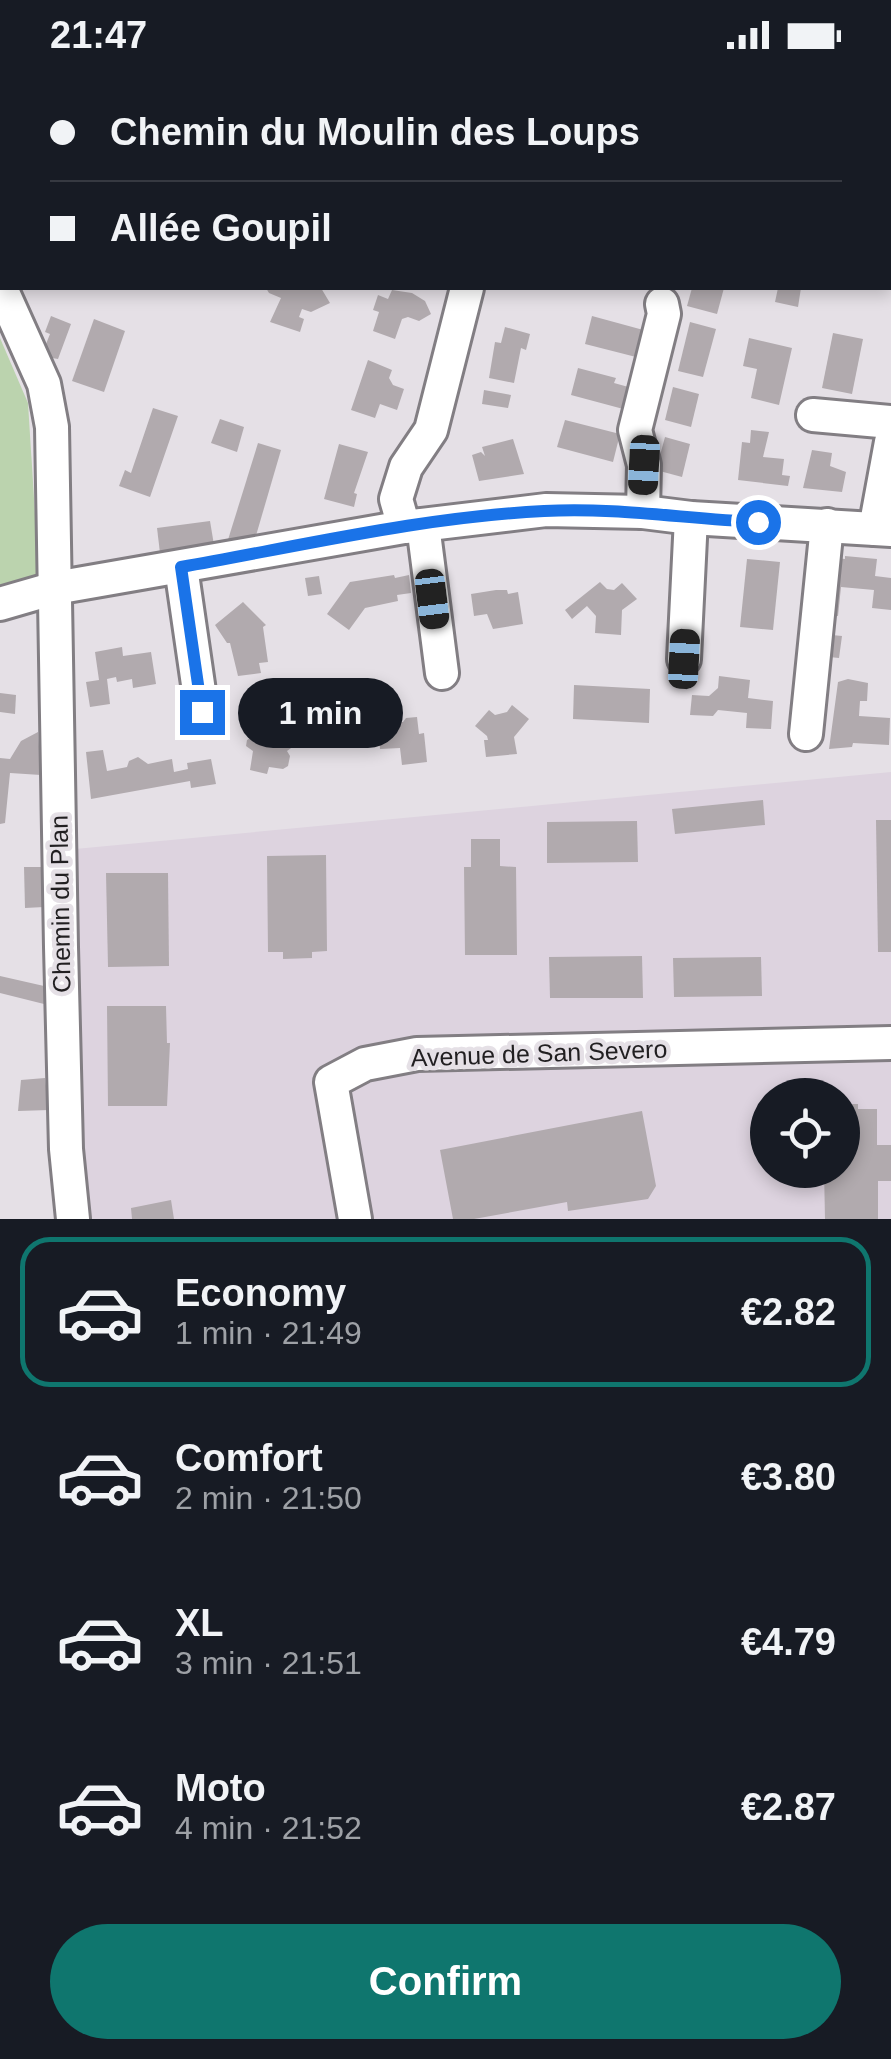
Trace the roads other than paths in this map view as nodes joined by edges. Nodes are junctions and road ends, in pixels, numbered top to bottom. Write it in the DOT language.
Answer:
graph roads {
  1 [pos="2,290"];
  2 [pos="466,290"];
  3 [pos="662,304"];
  4 [pos="814,415"];
  5 [pos="891,422"];
  6 [pos="891,442"];
  7 [pos="643,512"];
  8 [pos="691,518"];
  9 [pos="827,525"];
  10 [pos="413,526"];
  11 [pos="883,530"];
  12 [pos="181,567"];
  13 [pos="56,588"];
  14 [pos="0,604"];
  15 [pos="684,659"];
  16 [pos="442,673"];
  17 [pos="202,712"];
  18 [pos="806,734"];
  19 [pos="891,1043"];
  20 [pos="73,1219"];
  21 [pos="355,1219"];
  1 -- 13 [label="street, Chemin du Plan"];
  2 -- 10 [label="street"];
  3 -- 7 [label="street"];
  4 -- 5 [label="street"];
  6 -- 11 [label="street"];
  7 -- 8 [label="street"];
  7 -- 10 [label="street"];
  8 -- 9 [label="street"];
  8 -- 15 [label="street"];
  9 -- 11 [label="street"];
  9 -- 18 [label="street"];
  10 -- 12 [label="street"];
  10 -- 16 [label="street"];
  12 -- 13 [label="street"];
  12 -- 17 [label="street"];
  13 -- 14 [label="street"];
  13 -- 20 [label="street, Chemin du Plan"];
  19 -- 21 [label="street, Avenue de San Severo"];
}
